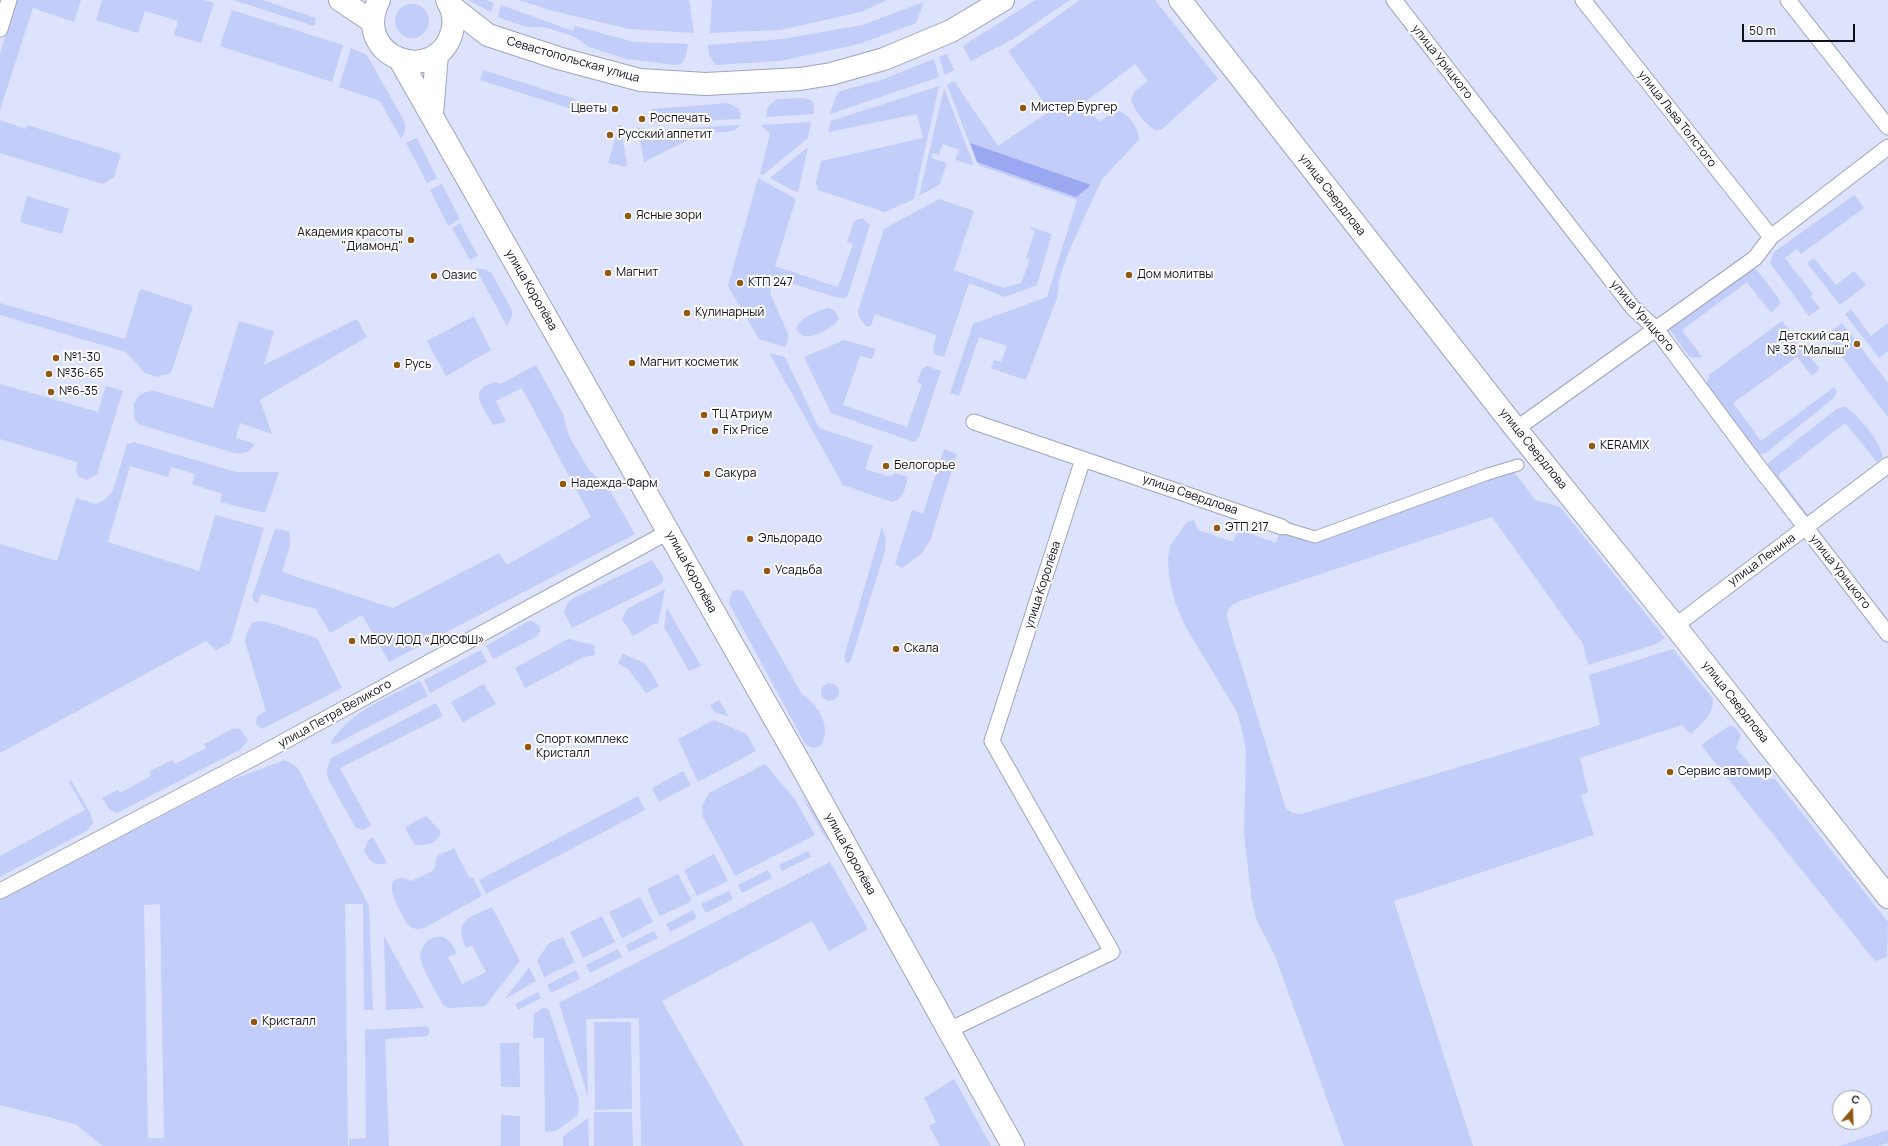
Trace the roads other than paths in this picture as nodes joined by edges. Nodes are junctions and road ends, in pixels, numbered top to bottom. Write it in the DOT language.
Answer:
graph roads {
  1 [pos="9,0"];
  2 [pos="340,0"];
  3 [pos="380,0"];
  4 [pos="1003,0"];
  5 [pos="1180,0"];
  6 [pos="1394,0"];
  7 [pos="1583,0"];
  8 [pos="1788,0"];
  9 [pos="449,3"];
  10 [pos="373,22"];
  11 [pos="0,30"];
  12 [pos="488,35"];
  13 [pos="441,51"];
  14 [pos="400,60"];
  15 [pos="432,114"];
  16 [pos="1888,127"];
  17 [pos="1888,147"];
  18 [pos="1771,237"];
  19 [pos="1656,328"];
  20 [pos="974,422"];
  21 [pos="1516,429"];
  22 [pos="1083,459"];
  23 [pos="1518,465"];
  24 [pos="1888,465"];
  25 [pos="1282,527"];
  26 [pos="1806,528"];
  27 [pos="668,532"];
  28 [pos="1675,626"];
  29 [pos="1888,634"];
  30 [pos="0,891"];
  31 [pos="1888,897"];
  32 [pos="949,1030"];
  33 [pos="1013,1146"];
  1 -- 11 [label="street"];
  2 -- 10 [label="main road"];
  3 -- 10 [label="main road"];
  4 -- 12 [label="main road, Севастопольская улица"];
  5 -- 21 [label="main road, улица Свердлова"];
  6 -- 19 [label="street, улица Урицкого"];
  7 -- 18 [label="street, улица Льва Толстого"];
  8 -- 16 [label="street"];
  9 -- 12 [label="main road, Севастопольская улица"];
  9 -- 13 [label="main road"];
  10 -- 14 [label="main road"];
  12 -- 13 [label="main road"];
  13 -- 14 [label="main road"];
  13 -- 15 [label="main road"];
  14 -- 15 [label="main road, улица Королёва"];
  15 -- 27 [label="main road, улица Королёва"];
  17 -- 18 [label="street"];
  18 -- 19 [label="street"];
  19 -- 21 [label="street"];
  19 -- 26 [label="street, улица Урицкого"];
  20 -- 22 [label="street, улица Свердлова"];
  21 -- 28 [label="main road, улица Свердлова"];
  22 -- 25 [label="street, улица Свердлова"];
  22 -- 32 [label="street, улица Королёва"];
  23 -- 25 [label="street, улица Свердлова"];
  24 -- 26 [label="street, улица Ленина"];
  26 -- 28 [label="street, улица Ленина"];
  26 -- 29 [label="street, улица Урицкого"];
  27 -- 30 [label="street, улица Петра Великого"];
  27 -- 32 [label="main road, улица Королёва"];
  28 -- 31 [label="main road, улица Свердлова"];
  32 -- 33 [label="main road, улица Королёва"];
}
